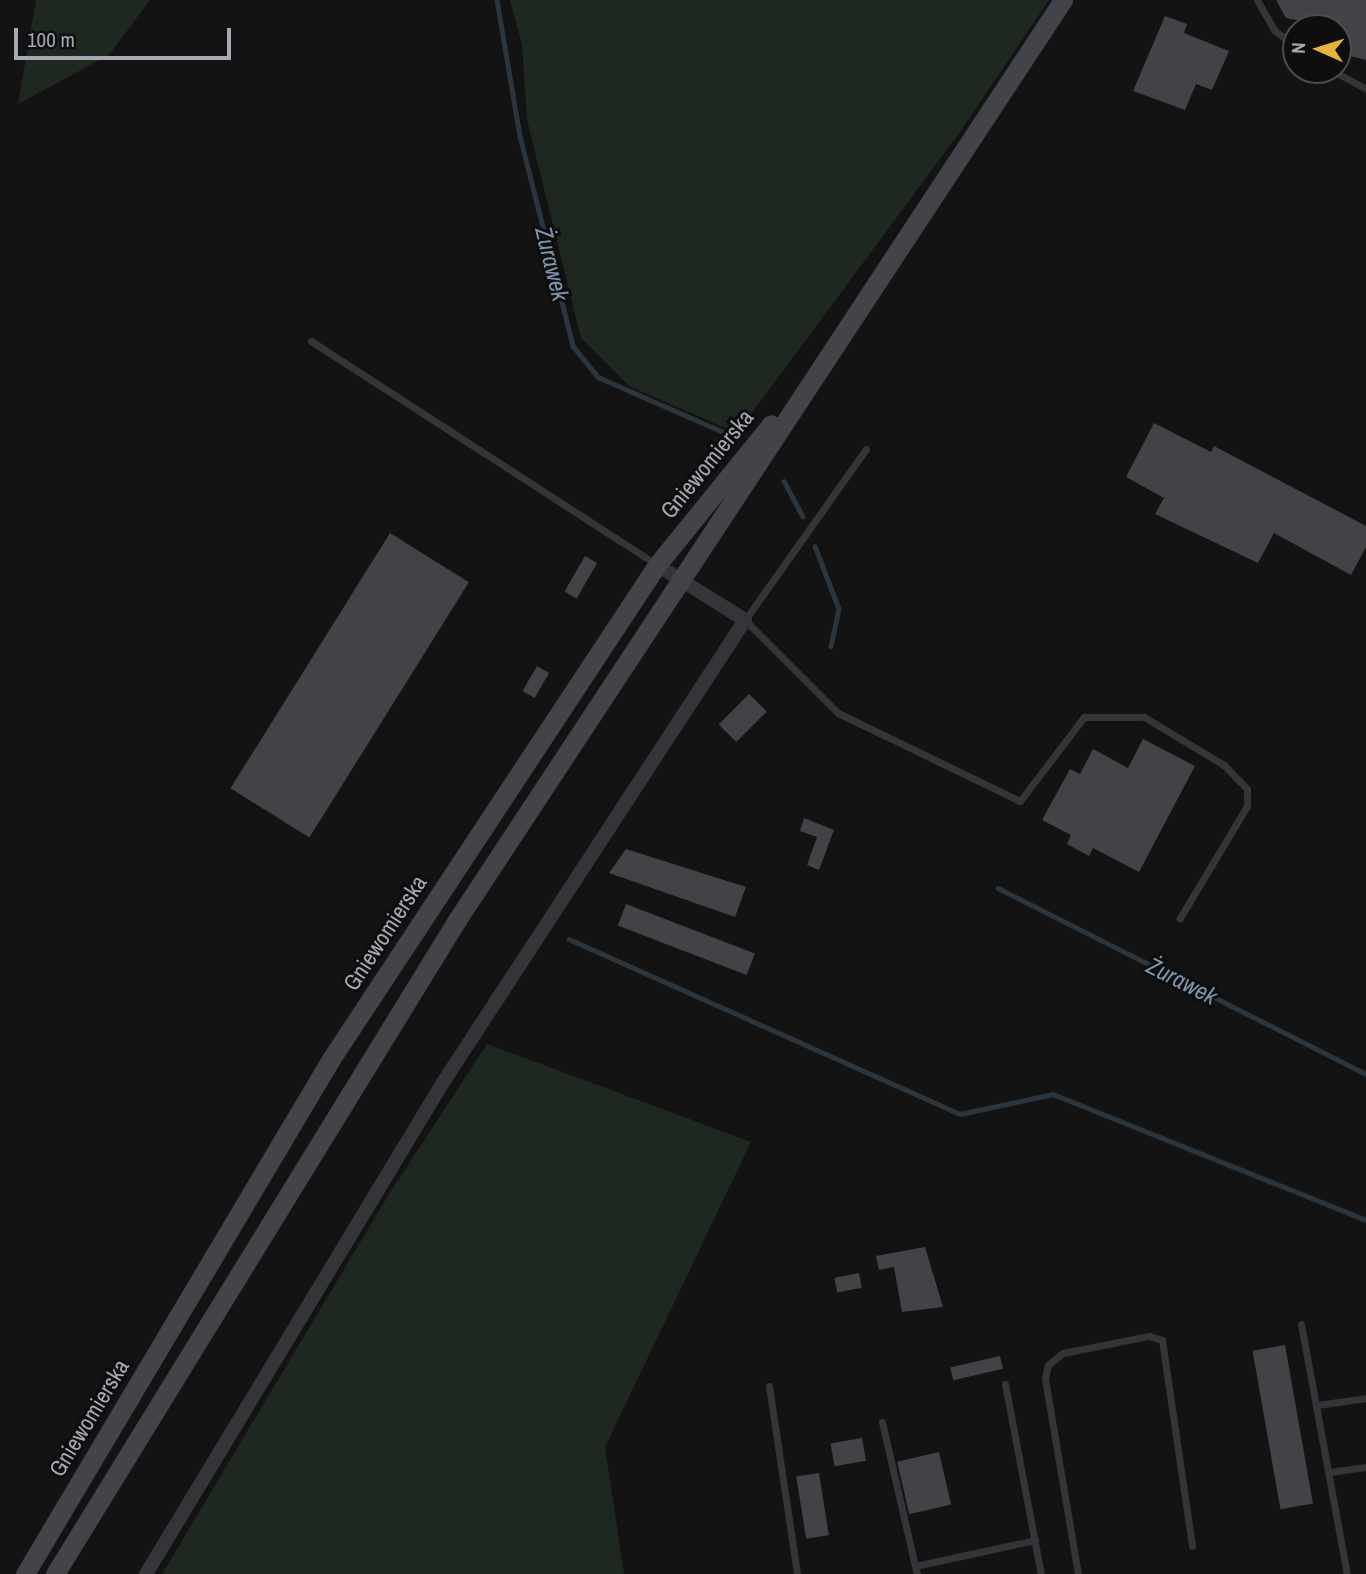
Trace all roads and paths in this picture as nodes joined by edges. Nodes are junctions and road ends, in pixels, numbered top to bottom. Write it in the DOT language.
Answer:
graph roads {
  1 [pos="1063,0"];
  2 [pos="1257,0"];
  3 [pos="1282,36"];
  4 [pos="312,341"];
  5 [pos="832,351"];
  6 [pos="866,449"];
  7 [pos="657,565"];
  8 [pos="678,581"];
  9 [pos="746,620"];
  10 [pos="1180,918"];
  11 [pos="1301,1324"];
  12 [pos="1005,1384"];
  13 [pos="769,1386"];
  14 [pos="1366,1398"];
  15 [pos="1317,1405"];
  16 [pos="883,1422"];
  17 [pos="1366,1466"];
  18 [pos="1330,1472"];
  19 [pos="1035,1540"];
  20 [pos="1192,1546"];
  21 [pos="916,1570"];
  22 [pos="25,1574"];
  23 [pos="55,1574"];
  24 [pos="146,1574"];
  25 [pos="797,1574"];
  26 [pos="1041,1574"];
  27 [pos="1078,1574"];
  28 [pos="1347,1574"];
  1 -- 5 [label="street, Gniewomierska"];
  2 -- 3 [label="lane"];
  4 -- 7 [label="lane"];
  5 -- 7 [label="street, Gniewomierska"];
  5 -- 8 [label="street, Gniewomierska"];
  6 -- 9 [label="lane"];
  7 -- 8 [label="street"];
  7 -- 22 [label="street, Gniewomierska"];
  8 -- 9 [label="street"];
  8 -- 23 [label="street, Gniewomierska"];
  9 -- 10 [label="lane"];
  9 -- 24 [label="street"];
  11 -- 15 [label="lane"];
  12 -- 19 [label="lane"];
  13 -- 25 [label="lane"];
  14 -- 15 [label="lane"];
  15 -- 18 [label="lane"];
  16 -- 21 [label="lane"];
  17 -- 18 [label="lane"];
  18 -- 28 [label="lane"];
  19 -- 21 [label="lane"];
  19 -- 26 [label="lane"];
  20 -- 27 [label="lane"];
}
